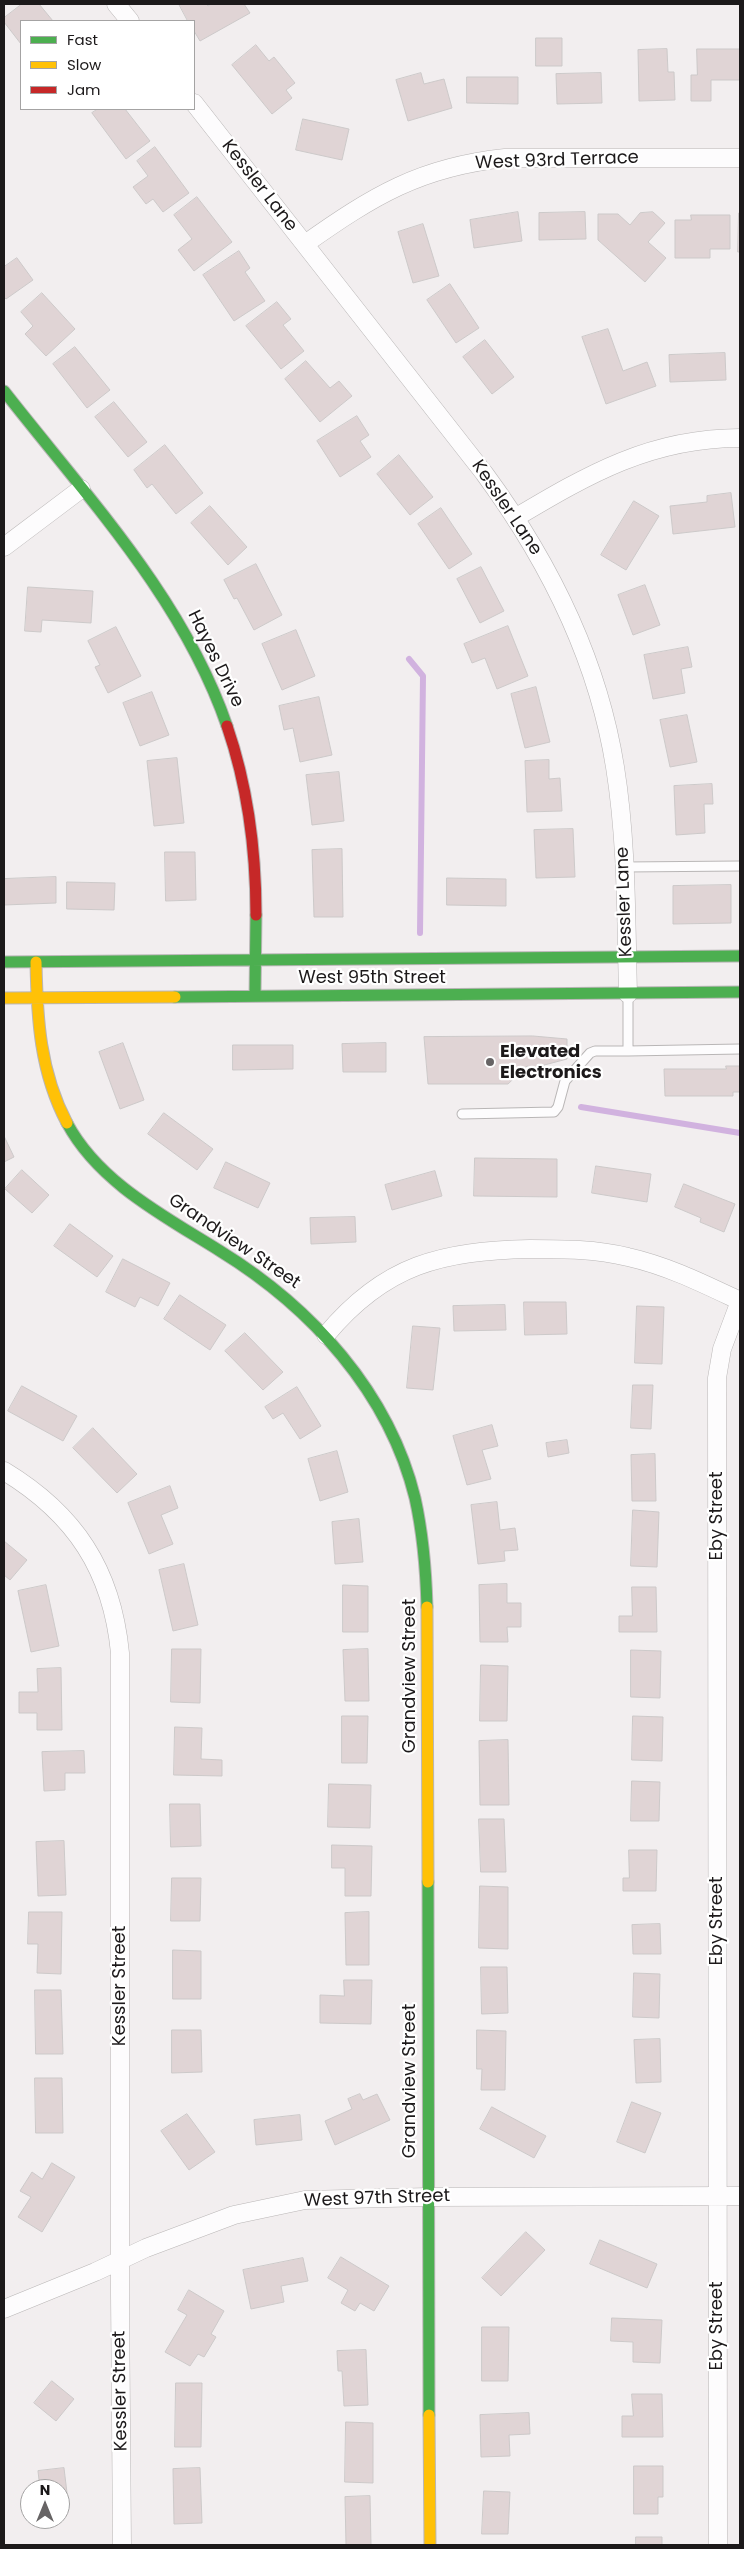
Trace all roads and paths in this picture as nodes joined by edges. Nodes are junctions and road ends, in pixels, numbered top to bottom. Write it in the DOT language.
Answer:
graph roads {
  1 [pos="116,4"];
  2 [pos="129,20"];
  3 [pos="195,104"];
  4 [pos="740,158"];
  5 [pos="305,244"];
  6 [pos="4,391"];
  7 [pos="740,438"];
  8 [pos="81,489"];
  9 [pos="515,518"];
  10 [pos="4,547"];
  11 [pos="740,866"];
  12 [pos="625,867"];
  13 [pos="740,956"];
  14 [pos="627,957"];
  15 [pos="255,960"];
  16 [pos="4,962"];
  17 [pos="36,962"];
  18 [pos="740,992"];
  19 [pos="628,994"];
  20 [pos="255,996"];
  21 [pos="4,998"];
  22 [pos="37,998"];
  23 [pos="740,1049"];
  24 [pos="628,1051"];
  25 [pos="462,1114"];
  26 [pos="740,1301"];
  27 [pos="326,1335"];
  28 [pos="4,1471"];
  29 [pos="428,2196"];
  30 [pos="740,2196"];
  31 [pos="717,2197"];
  32 [pos="121,2259"];
  33 [pos="4,2309"];
  34 [pos="122,2545"];
  35 [pos="430,2545"];
  36 [pos="718,2545"];
  1 -- 2 [label="street"];
  3 -- 5 [label="street, Kessler Lane"];
  4 -- 5 [label="street, West 93rd Terrace"];
  5 -- 9 [label="street, Kessler Lane"];
  6 -- 8 [label="street, Hayes Drive"];
  7 -- 9 [label="street"];
  8 -- 10 [label="street"];
  8 -- 15 [label="street, Hayes Drive"];
  9 -- 12 [label="street, Kessler Lane"];
  11 -- 12 [label="lane"];
  12 -- 14 [label="street, Kessler Lane"];
  13 -- 14 [label="street, West 95th Street"];
  14 -- 15 [label="street, West 95th Street"];
  14 -- 19 [label="street, Kessler Lane"];
  15 -- 17 [label="street, West 95th Street"];
  15 -- 20 [label="street, Hayes Drive"];
  16 -- 17 [label="street, West 95th Street"];
  17 -- 22 [label="street, Grandview Street"];
  18 -- 19 [label="street, West 95th Street"];
  19 -- 20 [label="street, West 95th Street"];
  19 -- 24 [label="lane"];
  20 -- 22 [label="street, West 95th Street"];
  21 -- 22 [label="street, West 95th Street"];
  22 -- 27 [label="street, Grandview Street"];
  23 -- 24 [label="lane"];
  24 -- 25 [label="lane"];
  26 -- 27 [label="street"];
  26 -- 31 [label="street, Eby Street"];
  27 -- 29 [label="street, Grandview Street"];
  28 -- 32 [label="street, Kessler Street"];
  29 -- 31 [label="street, West 97th Street"];
  29 -- 32 [label="street, West 97th Street"];
  29 -- 35 [label="street, Grandview Street"];
  30 -- 31 [label="street, West 97th Street"];
  31 -- 36 [label="street, Eby Street"];
  32 -- 33 [label="street, West 97th Street"];
  32 -- 34 [label="street, Kessler Street"];
}
